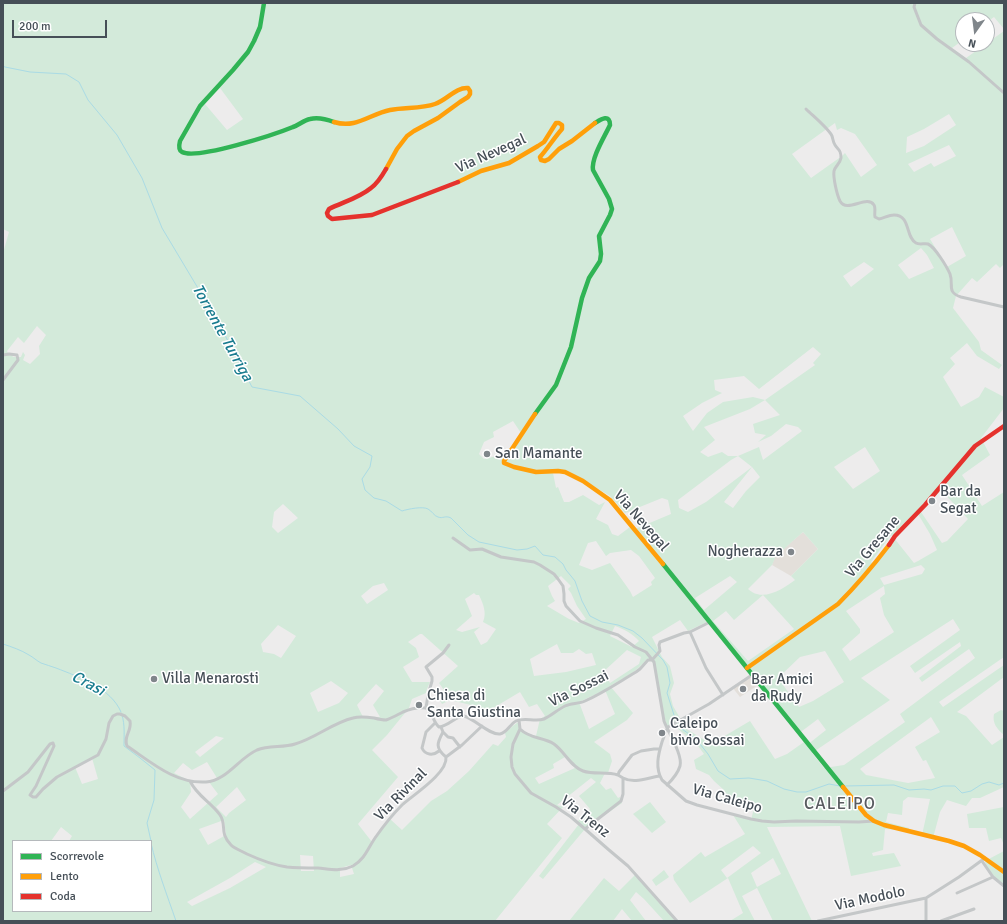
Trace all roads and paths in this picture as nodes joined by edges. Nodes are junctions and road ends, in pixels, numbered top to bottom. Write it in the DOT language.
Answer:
graph roads {
  1 [pos="264,3"];
  2 [pos="915,3"];
  3 [pos="1004,93"];
  4 [pos="806,109"];
  5 [pos="1004,306"];
  6 [pos="3,355"];
  7 [pos="3,380"];
  8 [pos="1004,426"];
  9 [pos="453,538"];
  10 [pos="710,622"];
  11 [pos="690,632"];
  12 [pos="449,645"];
  13 [pos="653,659"];
  14 [pos="747,668"];
  15 [pos="752,675"];
  16 [pos="723,695"];
  17 [pos="426,708"];
  18 [pos="519,720"];
  19 [pos="435,723"];
  20 [pos="482,726"];
  21 [pos="441,727"];
  22 [pos="667,728"];
  23 [pos="520,729"];
  24 [pos="443,732"];
  25 [pos="460,747"];
  26 [pos="660,749"];
  27 [pos="439,752"];
  28 [pos="446,757"];
  29 [pos="618,775"];
  30 [pos="659,776"];
  31 [pos="623,778"];
  32 [pos="190,781"];
  33 [pos="667,786"];
  34 [pos="3,791"];
  35 [pos="874,821"];
  36 [pos="585,828"];
  37 [pos="983,860"];
  38 [pos="1004,872"];
  39 [pos="993,877"];
  40 [pos="1004,886"];
  41 [pos="957,893"];
  42 [pos="926,898"];
  43 [pos="974,909"];
  44 [pos="677,921"];
  45 [pos="818,921"];
  46 [pos="926,921"];
  47 [pos="941,921"];
  1 -- 10 [label="main road, Via Nevegal"];
  2 -- 3 [label="street"];
  4 -- 5 [label="street"];
  6 -- 7 [label="street"];
  8 -- 14 [label="main road, Via Gresane"];
  9 -- 13 [label="street"];
  10 -- 11 [label="street"];
  10 -- 14 [label="main road, Via Nevegal"];
  11 -- 13 [label="street"];
  11 -- 16 [label="street"];
  12 -- 17 [label="street"];
  13 -- 18 [label="street, Via Sossai"];
  13 -- 22 [label="street"];
  14 -- 15 [label="main road, Via Nevegal"];
  15 -- 16 [label="street"];
  15 -- 35 [label="main road, Via Nevegal"];
  16 -- 22 [label="street"];
  17 -- 19 [label="street"];
  17 -- 32 [label="street"];
  18 -- 20 [label="street"];
  18 -- 23 [label="street, Via Trenz"];
  19 -- 21 [label="street"];
  19 -- 27 [label="street, Via Rivinal"];
  20 -- 21 [label="street"];
  20 -- 25 [label="street, Via Rivinal"];
  21 -- 24 [label="street"];
  22 -- 26 [label="street"];
  22 -- 33 [label="street"];
  23 -- 29 [label="street"];
  23 -- 36 [label="street, Via Trenz"];
  24 -- 25 [label="street"];
  24 -- 27 [label="street"];
  25 -- 28 [label="street, Via Rivinal"];
  26 -- 29 [label="street"];
  26 -- 30 [label="street"];
  27 -- 28 [label="street, Via Rivinal"];
  28 -- 32 [label="street, Via Rivinal"];
  29 -- 31 [label="street"];
  30 -- 31 [label="street"];
  30 -- 33 [label="street, Via Caleipo"];
  31 -- 36 [label="street"];
  32 -- 34 [label="street"];
  33 -- 35 [label="street, Via Caleipo"];
  35 -- 37 [label="main road"];
  36 -- 44 [label="street, Via Trenz"];
  37 -- 38 [label="main road"];
  37 -- 39 [label="street"];
  37 -- 42 [label="street, Via Modolo"];
  39 -- 40 [label="street"];
  39 -- 41 [label="street"];
  42 -- 45 [label="street, Via Modolo"];
  42 -- 46 [label="street, Via Modolo"];
  43 -- 47 [label="street"];
}
